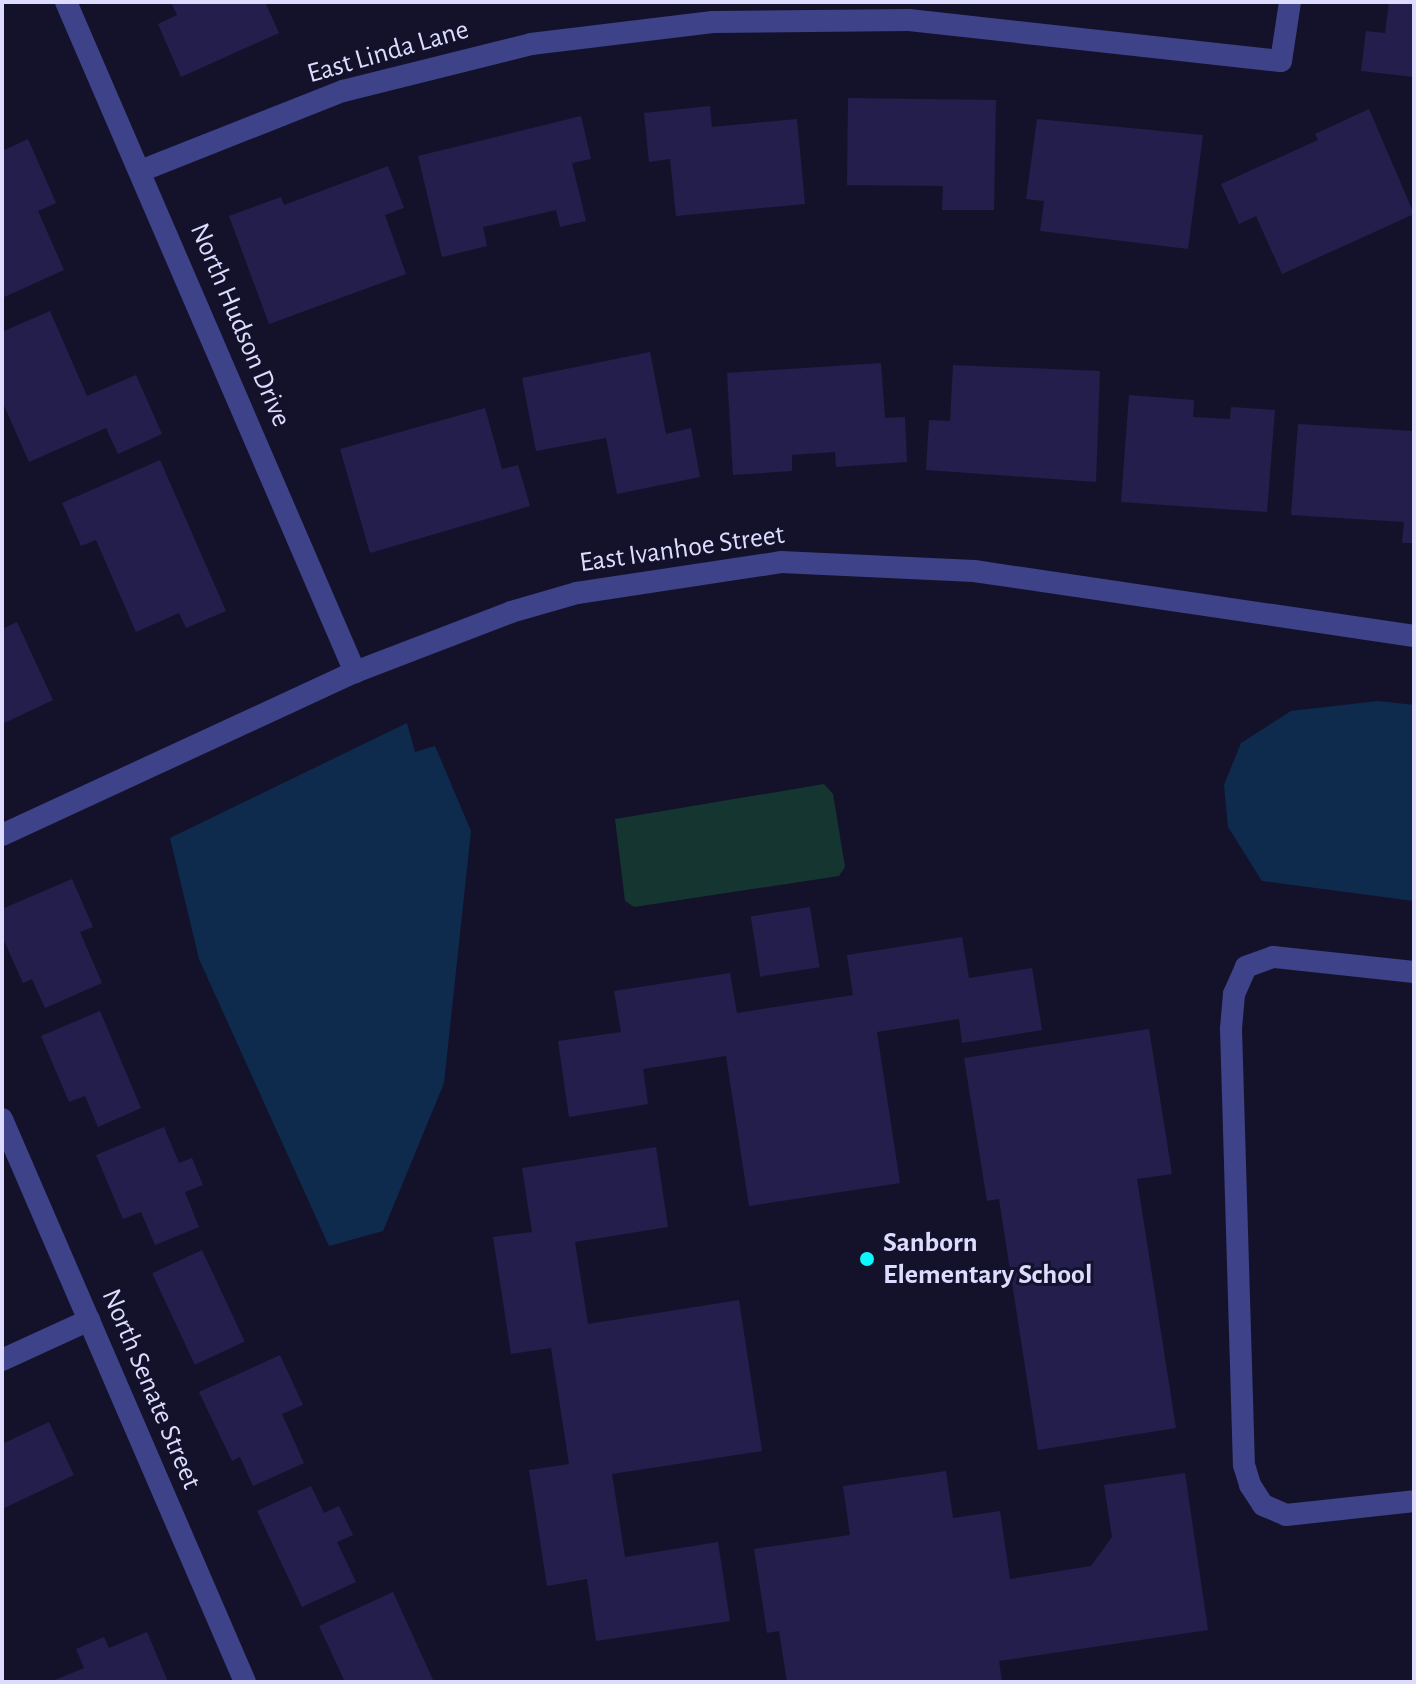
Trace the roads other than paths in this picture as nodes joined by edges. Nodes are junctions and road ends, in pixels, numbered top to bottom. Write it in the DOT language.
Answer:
graph roads {
  1 [pos="66,2"];
  2 [pos="1290,2"];
  3 [pos="143,170"];
  4 [pos="1414,636"];
  5 [pos="355,672"];
  6 [pos="2,835"];
  7 [pos="1414,972"];
  8 [pos="2,1119"];
  9 [pos="89,1320"];
  10 [pos="2,1360"];
  11 [pos="1414,1501"];
  12 [pos="245,1682"];
  1 -- 3 [label="street, North Hudson Drive"];
  2 -- 3 [label="street, East Linda Lane"];
  3 -- 5 [label="street, North Hudson Drive"];
  4 -- 5 [label="street, East Ivanhoe Street"];
  5 -- 6 [label="street, East Ivanhoe Street"];
  7 -- 11 [label="street"];
  8 -- 9 [label="street, North Senate Street"];
  9 -- 10 [label="street"];
  9 -- 12 [label="street, North Senate Street"];
}
